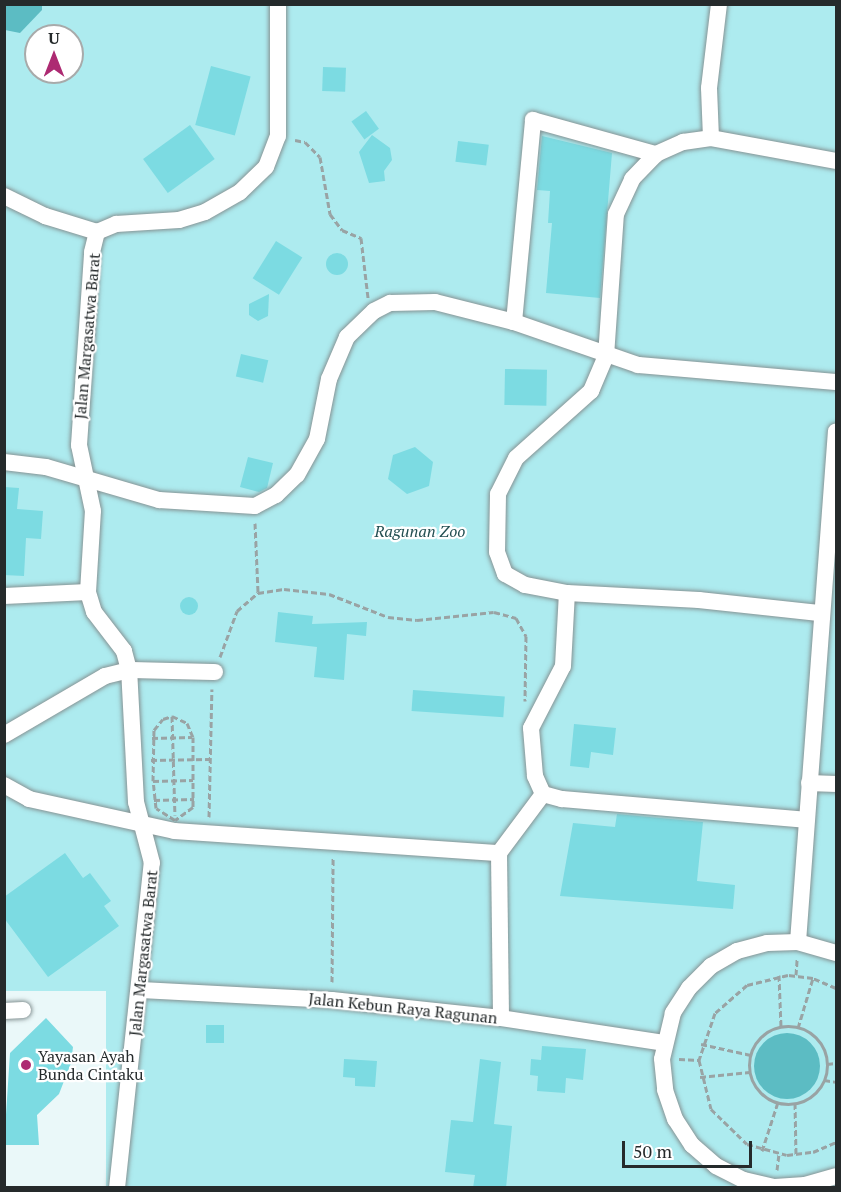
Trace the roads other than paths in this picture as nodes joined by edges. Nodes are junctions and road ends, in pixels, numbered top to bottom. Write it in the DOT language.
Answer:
graph roads {
  1 [pos="278,4"];
  2 [pos="719,4"];
  3 [pos="711,138"];
  4 [pos="656,154"];
  5 [pos="837,161"];
  6 [pos="4,196"];
  7 [pos="97,232"];
  8 [pos="514,322"];
  9 [pos="606,356"];
  10 [pos="837,382"];
  11 [pos="837,431"];
  12 [pos="4,462"];
  13 [pos="88,479"];
  14 [pos="88,592"];
  15 [pos="567,593"];
  16 [pos="4,596"];
  17 [pos="819,613"];
  18 [pos="129,670"];
  19 [pos="215,672"];
  20 [pos="4,735"];
  21 [pos="809,783"];
  22 [pos="837,784"];
  23 [pos="4,785"];
  24 [pos="543,794"];
  25 [pos="805,820"];
  26 [pos="142,826"];
  27 [pos="499,854"];
  28 [pos="798,942"];
  29 [pos="837,953"];
  30 [pos="141,990"];
  31 [pos="23,1010"];
  32 [pos="4,1011"];
  33 [pos="501,1018"];
  34 [pos="664,1043"];
  35 [pos="837,1176"];
  36 [pos="775,1187"];
  37 [pos="117,1188"];
  1 -- 7 [label="street, Jalan Margasatwa Barat"];
  2 -- 3 [label="street"];
  3 -- 4 [label="street"];
  3 -- 5 [label="street"];
  4 -- 8 [label="street"];
  4 -- 9 [label="street"];
  6 -- 7 [label="street"];
  7 -- 13 [label="street, Jalan Margasatwa Barat"];
  8 -- 9 [label="street"];
  8 -- 13 [label="street"];
  9 -- 10 [label="street"];
  9 -- 15 [label="street"];
  11 -- 17 [label="street"];
  12 -- 13 [label="street"];
  13 -- 14 [label="street, Jalan Margasatwa Barat"];
  14 -- 16 [label="street"];
  14 -- 18 [label="street, Jalan Margasatwa Barat"];
  15 -- 17 [label="street"];
  15 -- 24 [label="street"];
  17 -- 21 [label="street"];
  18 -- 19 [label="street"];
  18 -- 20 [label="street"];
  18 -- 26 [label="street, Jalan Margasatwa Barat"];
  21 -- 22 [label="street"];
  21 -- 25 [label="street"];
  23 -- 26 [label="street"];
  24 -- 25 [label="street"];
  24 -- 27 [label="street"];
  25 -- 28 [label="street"];
  26 -- 27 [label="street"];
  26 -- 30 [label="street, Jalan Margasatwa Barat"];
  27 -- 33 [label="street"];
  28 -- 29 [label="street"];
  28 -- 34 [label="street"];
  30 -- 33 [label="street, Jalan Kebun Raya Ragunan"];
  30 -- 37 [label="street, Jalan Margasatwa Barat"];
  31 -- 32 [label="street"];
  33 -- 34 [label="street, Jalan Kebun Raya Ragunan"];
  34 -- 36 [label="street"];
  35 -- 36 [label="street"];
}
